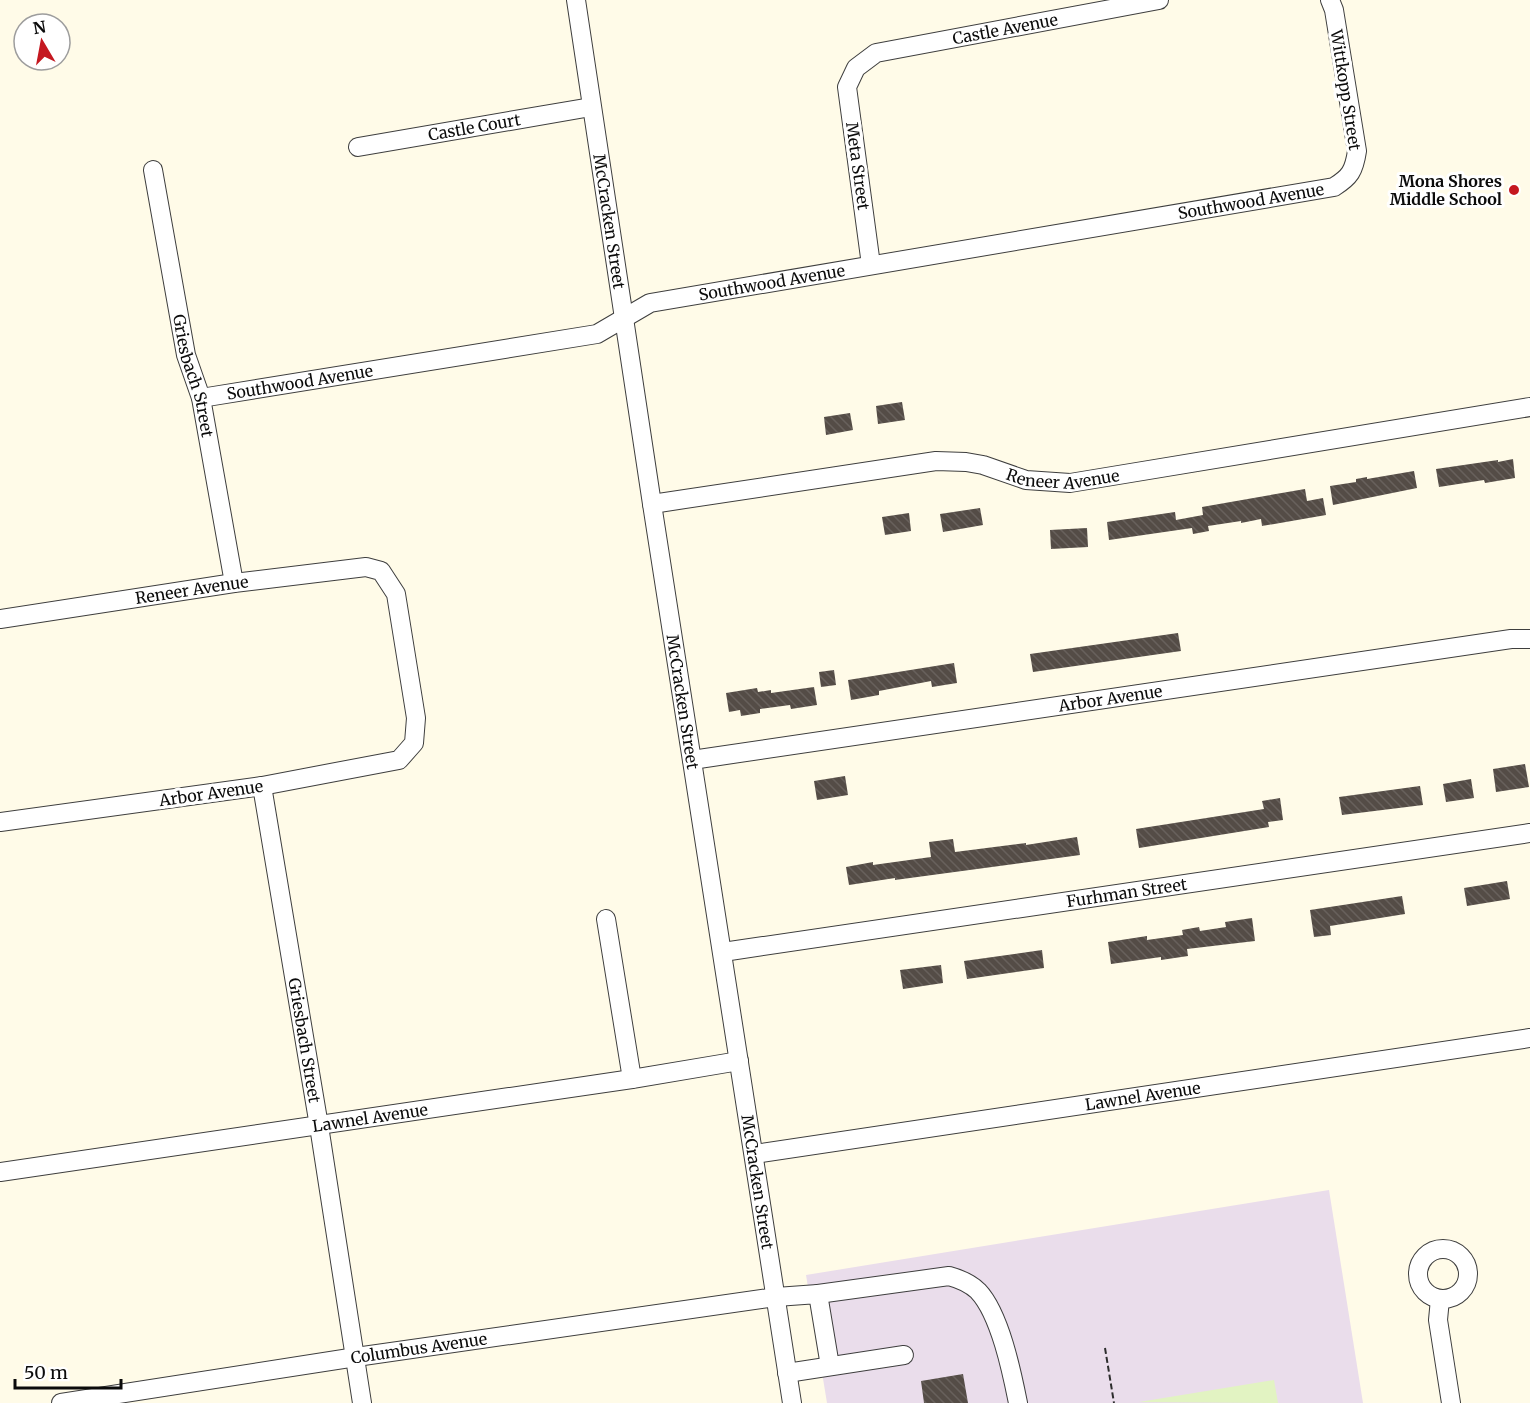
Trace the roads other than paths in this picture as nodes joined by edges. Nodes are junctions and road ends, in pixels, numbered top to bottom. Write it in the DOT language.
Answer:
graph roads {
  1 [pos="576,0"];
  2 [pos="1159,0"];
  3 [pos="1330,0"];
  4 [pos="856,68"];
  5 [pos="591,107"];
  6 [pos="358,147"];
  7 [pos="153,170"];
  8 [pos="1347,178"];
  9 [pos="871,265"];
  10 [pos="623,318"];
  11 [pos="201,398"];
  12 [pos="1530,407"];
  13 [pos="652,504"];
  14 [pos="234,583"];
  15 [pos="0,619"];
  16 [pos="1530,639"];
  17 [pos="414,743"];
  18 [pos="692,760"];
  19 [pos="262,786"];
  20 [pos="0,822"];
  21 [pos="1530,833"];
  22 [pos="606,919"];
  23 [pos="723,952"];
  24 [pos="1530,1038"];
  25 [pos="740,1061"];
  26 [pos="632,1079"];
  27 [pos="320,1126"];
  28 [pos="754,1154"];
  29 [pos="0,1172"];
  30 [pos="819,1294"];
  31 [pos="776,1297"];
  32 [pos="1440,1299"];
  33 [pos="904,1355"];
  34 [pos="356,1357"];
  35 [pos="830,1366"];
  36 [pos="787,1373"];
  37 [pos="61,1403"];
  38 [pos="362,1403"];
  39 [pos="792,1403"];
  40 [pos="1018,1403"];
  41 [pos="1451,1403"];
  1 -- 5 [label="street, McCracken Street"];
  2 -- 4 [label="street, Castle Avenue"];
  3 -- 8 [label="street, Wittkopp Street"];
  4 -- 9 [label="street, Meta Street"];
  5 -- 6 [label="street, Castle Court"];
  5 -- 10 [label="street, McCracken Street"];
  7 -- 11 [label="street, Griesbach Street"];
  8 -- 9 [label="street, Southwood Avenue"];
  9 -- 10 [label="street, Southwood Avenue"];
  10 -- 11 [label="street, Southwood Avenue"];
  10 -- 13 [label="street, McCracken Street"];
  11 -- 14 [label="street, Griesbach Street"];
  12 -- 13 [label="street, Reneer Avenue"];
  13 -- 18 [label="street, McCracken Street"];
  14 -- 15 [label="street, Reneer Avenue"];
  14 -- 17 [label="street, Reneer Avenue"];
  16 -- 18 [label="street, Arbor Avenue"];
  17 -- 19 [label="street, Arbor Avenue"];
  18 -- 23 [label="street, McCracken Street"];
  19 -- 20 [label="street, Arbor Avenue"];
  19 -- 27 [label="street, Griesbach Street"];
  21 -- 23 [label="street, Furhman Street"];
  22 -- 26 [label="street"];
  23 -- 25 [label="street, McCracken Street"];
  24 -- 28 [label="street, Lawnel Avenue"];
  25 -- 26 [label="street, Lawnel Avenue"];
  25 -- 28 [label="street, McCracken Street"];
  26 -- 27 [label="street, Lawnel Avenue"];
  27 -- 29 [label="street, Lawnel Avenue"];
  27 -- 34 [label="street, Griesbach Street"];
  28 -- 31 [label="street, McCracken Street"];
  30 -- 31 [label="street, Columbus Avenue"];
  30 -- 35 [label="street"];
  30 -- 40 [label="street, Columbus Avenue"];
  31 -- 34 [label="street, Columbus Avenue"];
  31 -- 36 [label="street, McCracken Street"];
  32 -- 41 [label="street"];
  33 -- 35 [label="street"];
  34 -- 37 [label="street, Columbus Avenue"];
  34 -- 38 [label="street, Griesbach Street"];
  35 -- 36 [label="street"];
  36 -- 39 [label="street, McCracken Street"];
}
